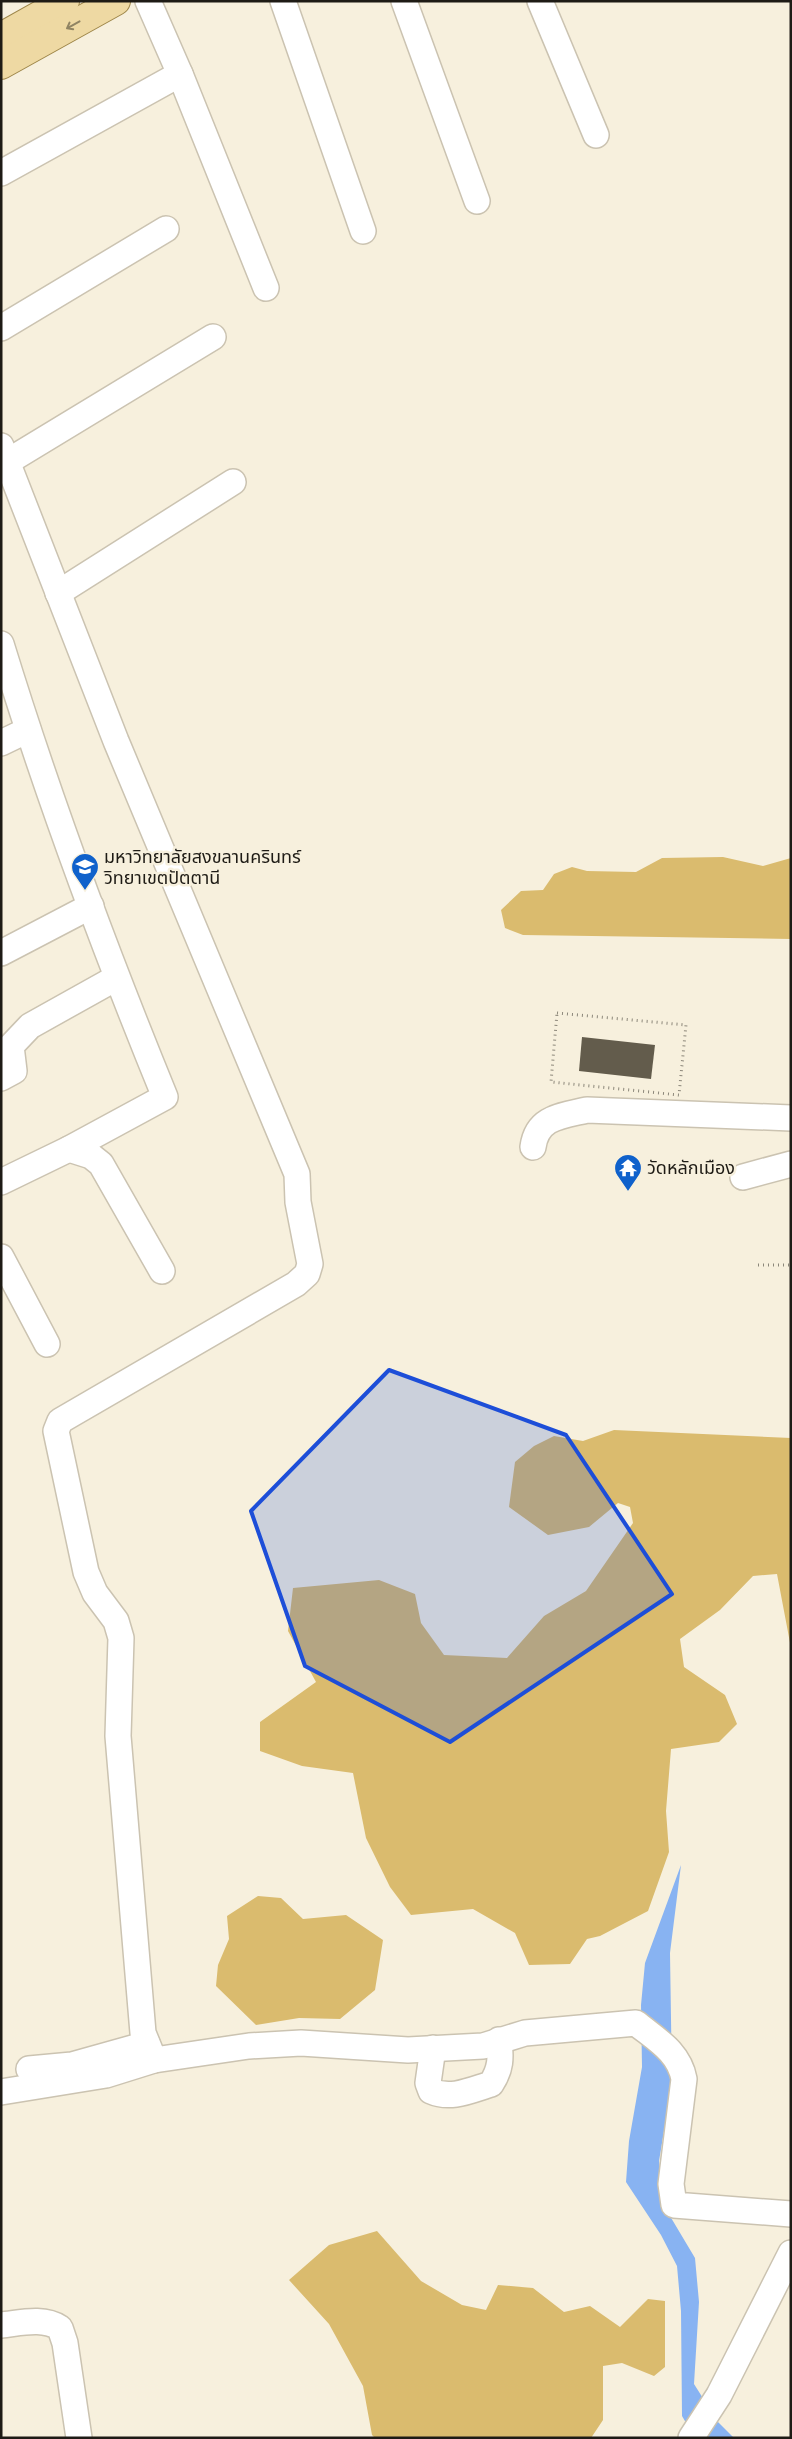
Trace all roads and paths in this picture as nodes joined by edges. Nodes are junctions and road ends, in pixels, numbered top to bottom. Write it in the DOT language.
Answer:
graph roads {
  1 [pos="65,1"];
  2 [pos="116,1"];
  3 [pos="148,1"];
  4 [pos="283,1"];
  5 [pos="404,1"];
  6 [pos="540,1"];
  7 [pos="1,36"];
  8 [pos="1,64"];
  9 [pos="180,74"];
  10 [pos="596,135"];
  11 [pos="1,174"];
  12 [pos="477,201"];
  13 [pos="166,229"];
  14 [pos="363,231"];
  15 [pos="266,288"];
  16 [pos="1,328"];
  17 [pos="213,337"];
  18 [pos="4,454"];
  19 [pos="233,482"];
  20 [pos="58,593"];
  21 [pos="1,644"];
  22 [pos="6,676"];
  23 [pos="28,730"];
  24 [pos="1,743"];
  25 [pos="91,906"];
  26 [pos="1,953"];
  27 [pos="116,978"];
  28 [pos="557,1013"];
  29 [pos="6,1045"];
  30 [pos="1,1078"];
  31 [pos="791,1118"];
  32 [pos="532,1147"];
  33 [pos="70,1149"];
  34 [pos="791,1164"];
  35 [pos="743,1177"];
  36 [pos="1,1182"];
  37 [pos="1,1257"];
  38 [pos="758,1265"];
  39 [pos="791,1265"];
  40 [pos="162,1271"];
  41 [pos="47,1344"];
  42 [pos="499,2040"];
  43 [pos="433,2048"];
  44 [pos="150,2052"];
  45 [pos="29,2068"];
  46 [pos="1,2092"];
  47 [pos="791,2214"];
  48 [pos="790,2256"];
  49 [pos="1,2325"];
  50 [pos="79,2438"];
  51 [pos="691,2438"];
  1 -- 7 [label="main road"];
  2 -- 8 [label="main road, one-way"];
  3 -- 9 [label="street"];
  4 -- 14 [label="street"];
  5 -- 12 [label="street"];
  6 -- 10 [label="street"];
  9 -- 11 [label="street"];
  9 -- 15 [label="street"];
  13 -- 16 [label="street"];
  17 -- 18 [label="street"];
  18 -- 20 [label="street"];
  19 -- 20 [label="street"];
  20 -- 44 [label="street"];
  21 -- 22 [label="street"];
  22 -- 23 [label="street"];
  23 -- 24 [label="street"];
  23 -- 25 [label="street"];
  25 -- 26 [label="street"];
  25 -- 27 [label="street"];
  27 -- 29 [label="street"];
  27 -- 33 [label="street"];
  28 -- 28 [label="path"];
  29 -- 30 [label="street"];
  31 -- 32 [label="street"];
  33 -- 36 [label="street"];
  33 -- 40 [label="street"];
  34 -- 35 [label="street"];
  37 -- 41 [label="street"];
  38 -- 39 [label="path"];
  42 -- 43 [label="street"];
  42 -- 43 [label="street"];
  42 -- 47 [label="street"];
  43 -- 44 [label="street"];
  44 -- 45 [label="street"];
  44 -- 46 [label="street"];
  48 -- 51 [label="street"];
  49 -- 50 [label="street"];
}
